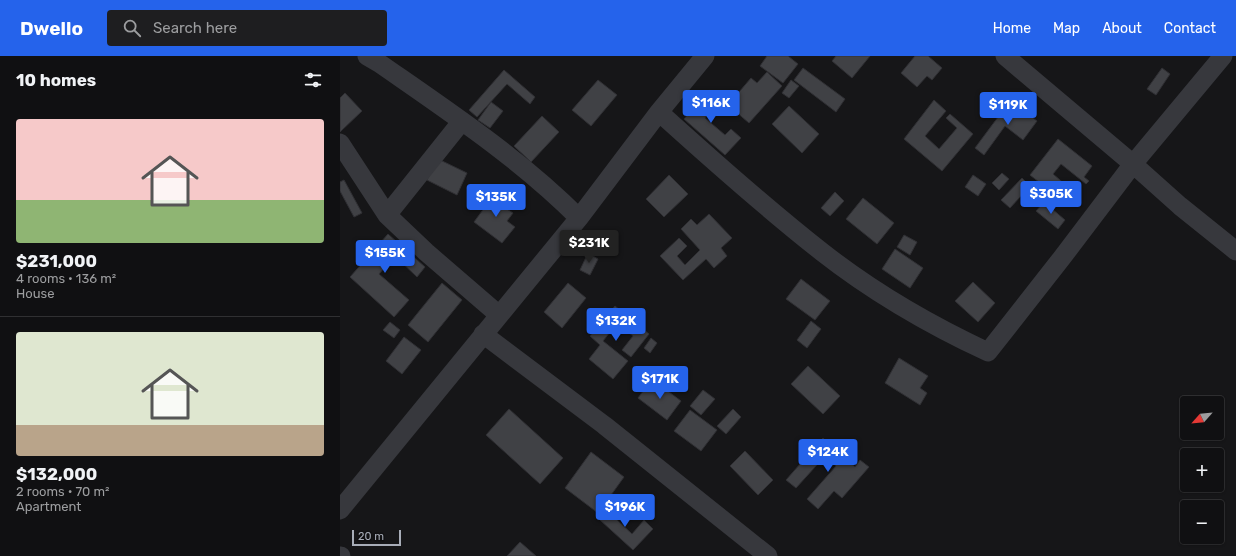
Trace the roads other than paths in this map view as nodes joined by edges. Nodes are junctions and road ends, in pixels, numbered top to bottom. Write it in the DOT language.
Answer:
graph roads {
  1 [pos="366,56"];
  2 [pos="705,56"];
  3 [pos="1005,56"];
  4 [pos="1223,56"];
  5 [pos="658,112"];
  6 [pos="462,121"];
  7 [pos="340,143"];
  8 [pos="1134,164"];
  9 [pos="387,215"];
  10 [pos="579,218"];
  11 [pos="1236,251"];
  12 [pos="499,315"];
  13 [pos="483,334"];
  14 [pos="340,510"];
  15 [pos="768,556"];
  1 -- 6 [label="street"];
  2 -- 5 [label="street"];
  3 -- 8 [label="street"];
  4 -- 8 [label="street"];
  5 -- 8 [label="street"];
  5 -- 10 [label="street"];
  6 -- 9 [label="street"];
  6 -- 10 [label="street"];
  7 -- 9 [label="street"];
  8 -- 11 [label="street"];
  9 -- 12 [label="street"];
  10 -- 12 [label="street"];
  12 -- 13 [label="street"];
  13 -- 14 [label="street"];
  13 -- 15 [label="street"];
}
